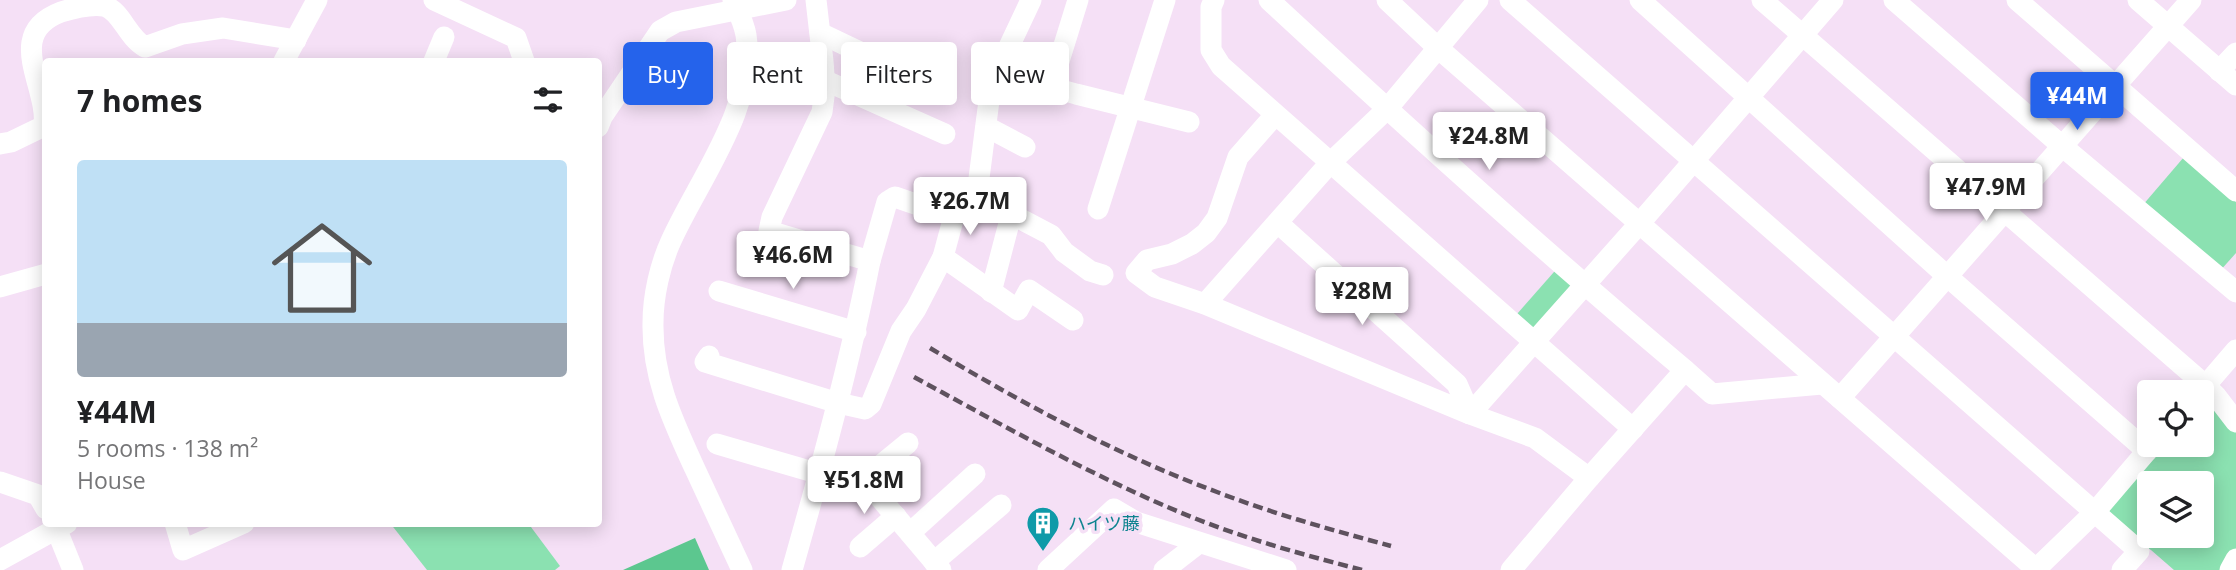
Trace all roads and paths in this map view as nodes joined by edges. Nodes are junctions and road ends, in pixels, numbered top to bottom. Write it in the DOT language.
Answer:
graph roads {
  1 [pos="317,0"];
  2 [pos="434,0"];
  3 [pos="786,0"];
  4 [pos="816,0"];
  5 [pos="1031,0"];
  6 [pos="1078,0"];
  7 [pos="1165,0"];
  8 [pos="1214,0"];
  9 [pos="1269,0"];
  10 [pos="1387,0"];
  11 [pos="1478,0"];
  12 [pos="1510,0"];
  13 [pos="1640,0"];
  14 [pos="1762,0"];
  15 [pos="1833,0"];
  16 [pos="1894,0"];
  17 [pos="2017,0"];
  18 [pos="2138,0"];
  19 [pos="2190,0"];
  20 [pos="725,7"];
  21 [pos="2168,27"];
  22 [pos="820,33"];
  23 [pos="1802,36"];
  24 [pos="444,37"];
  25 [pos="296,40"];
  26 [pos="821,42"];
  27 [pos="1011,42"];
  28 [pos="1065,42"];
  29 [pos="841,43"];
  30 [pos="1438,48"];
  31 [pos="2236,53"];
  32 [pos="286,58"];
  33 [pos="435,58"];
  34 [pos="523,58"];
  35 [pos="2219,71"];
  36 [pos="827,81"];
  37 [pos="2115,85"];
  38 [pos="2236,85"];
  39 [pos="1069,92"];
  40 [pos="1749,96"];
  41 [pos="42,99"];
  42 [pos="822,105"];
  43 [pos="987,105"];
  44 [pos="1130,107"];
  45 [pos="1387,109"];
  46 [pos="1275,115"];
  47 [pos="602,117"];
  48 [pos="1189,121"];
  49 [pos="42,127"];
  50 [pos="987,127"];
  51 [pos="946,134"];
  52 [pos="0,144"];
  53 [pos="2062,146"];
  54 [pos="1025,147"];
  55 [pos="1694,159"];
  56 [pos="1330,163"];
  57 [pos="2236,191"];
  58 [pos="957,205"];
  59 [pos="921,206"];
  60 [pos="1098,209"];
  61 [pos="2006,212"];
  62 [pos="1011,214"];
  63 [pos="1278,223"];
  64 [pos="1640,224"];
  65 [pos="943,257"];
  66 [pos="870,261"];
  67 [pos="42,275"];
  68 [pos="1103,275"];
  69 [pos="1948,277"];
  70 [pos="1585,286"];
  71 [pos="0,287"];
  72 [pos="719,290"];
  73 [pos="991,292"];
  74 [pos="2236,292"];
  75 [pos="1205,304"];
  76 [pos="1073,320"];
  77 [pos="856,332"];
  78 [pos="1894,337"];
  79 [pos="1534,343"];
  80 [pos="2236,350"];
  81 [pos="709,356"];
  82 [pos="1685,370"];
  83 [pos="2193,380"];
  84 [pos="2211,380"];
  85 [pos="1822,384"];
  86 [pos="2214,394"];
  87 [pos="1840,398"];
  88 [pos="838,403"];
  89 [pos="1470,414"];
  90 [pos="2236,422"];
  91 [pos="1633,429"];
  92 [pos="2137,437"];
  93 [pos="908,443"];
  94 [pos="717,444"];
  95 [pos="2142,457"];
  96 [pos="820,474"];
  97 [pos="975,474"];
  98 [pos="1589,478"];
  99 [pos="0,482"];
  100 [pos="42,502"];
  101 [pos="1001,505"];
  102 [pos="2094,513"];
  103 [pos="896,516"];
  104 [pos="47,527"];
  105 [pos="57,527"];
  106 [pos="176,527"];
  107 [pos="235,527"];
  108 [pos="910,533"];
  109 [pos="1199,544"];
  110 [pos="860,547"];
  111 [pos="2236,559"];
  112 [pos="0,560"];
  113 [pos="938,566"];
  114 [pos="2037,569"];
  115 [pos="73,570"];
  116 [pos="742,570"];
  117 [pos="792,570"];
  118 [pos="1048,570"];
  119 [pos="1164,570"];
  120 [pos="1286,570"];
  121 [pos="1511,570"];
  122 [pos="2122,570"];
  123 [pos="2230,570"];
  1 -- 25 [label="street"];
  2 -- 34 [label="street"];
  3 -- 20 [label="street"];
  4 -- 22 [label="street"];
  5 -- 27 [label="street"];
  6 -- 28 [label="street"];
  7 -- 44 [label="street"];
  8 -- 46 [label="street"];
  9 -- 45 [label="street"];
  10 -- 30 [label="street"];
  11 -- 30 [label="street"];
  12 -- 55 [label="street"];
  13 -- 40 [label="street"];
  14 -- 23 [label="street"];
  15 -- 23 [label="street"];
  16 -- 53 [label="street"];
  17 -- 37 [label="street"];
  18 -- 21 [label="street"];
  19 -- 21 [label="street"];
  20 -- 47 [label="street"];
  20 -- 116 [label="street"];
  21 -- 35 [label="street"];
  21 -- 37 [label="street"];
  22 -- 26 [label="street"];
  22 -- 29 [label="street"];
  23 -- 40 [label="street"];
  23 -- 61 [label="street"];
  24 -- 33 [label="street"];
  25 -- 32 [label="street"];
  25 -- 41 [label="street"];
  30 -- 45 [label="street"];
  30 -- 64 [label="street"];
  31 -- 35 [label="street"];
  35 -- 38 [label="street"];
  36 -- 51 [label="street"];
  37 -- 53 [label="street"];
  37 -- 57 [label="street"];
  39 -- 44 [label="street"];
  40 -- 55 [label="street"];
  40 -- 69 [label="street"];
  42 -- 66 [label="street"];
  43 -- 50 [label="street"];
  44 -- 48 [label="street"];
  44 -- 60 [label="street"];
  45 -- 56 [label="street"];
  45 -- 70 [label="street"];
  46 -- 56 [label="street"];
  46 -- 75 [label="street"];
  49 -- 52 [label="street"];
  50 -- 54 [label="street"];
  50 -- 62 [label="street"];
  53 -- 61 [label="street"];
  53 -- 74 [label="street"];
  55 -- 64 [label="street"];
  55 -- 78 [label="street"];
  56 -- 63 [label="street"];
  56 -- 79 [label="street"];
  58 -- 65 [label="street"];
  59 -- 66 [label="street"];
  61 -- 69 [label="street"];
  61 -- 83 [label="street"];
  62 -- 68 [label="street"];
  62 -- 73 [label="street"];
  63 -- 75 [label="street"];
  63 -- 89 [label="street"];
  64 -- 70 [label="street"];
  64 -- 85 [label="street"];
  65 -- 73 [label="street"];
  65 -- 88 [label="street"];
  66 -- 77 [label="street"];
  67 -- 71 [label="street"];
  69 -- 78 [label="street"];
  69 -- 92 [label="street"];
  70 -- 79 [label="street"];
  70 -- 82 [label="street"];
  72 -- 77 [label="street"];
  73 -- 76 [label="street"];
  75 -- 89 [label="street"];
  77 -- 88 [label="street"];
  78 -- 87 [label="street"];
  78 -- 102 [label="street"];
  79 -- 89 [label="street"];
  79 -- 91 [label="street"];
  80 -- 84 [label="street"];
  81 -- 88 [label="street"];
  82 -- 85 [label="street"];
  82 -- 91 [label="street"];
  85 -- 87 [label="street"];
  86 -- 90 [label="street"];
  87 -- 114 [label="street"];
  88 -- 96 [label="street"];
  89 -- 98 [label="street"];
  91 -- 98 [label="street"];
  93 -- 103 [label="street"];
  94 -- 96 [label="street"];
  95 -- 102 [label="street"];
  96 -- 117 [label="street"];
  97 -- 108 [label="street"];
  98 -- 121 [label="street"];
  99 -- 100 [label="street"];
  101 -- 113 [label="street"];
  102 -- 114 [label="street"];
  102 -- 122 [label="street"];
  103 -- 108 [label="street"];
  103 -- 110 [label="street"];
  104 -- 112 [label="street"];
  105 -- 115 [label="street"];
  106 -- 107 [label="street"];
  108 -- 113 [label="street"];
  109 -- 118 [label="street"];
  109 -- 119 [label="street"];
  109 -- 120 [label="street"];
  111 -- 123 [label="street"];
}
